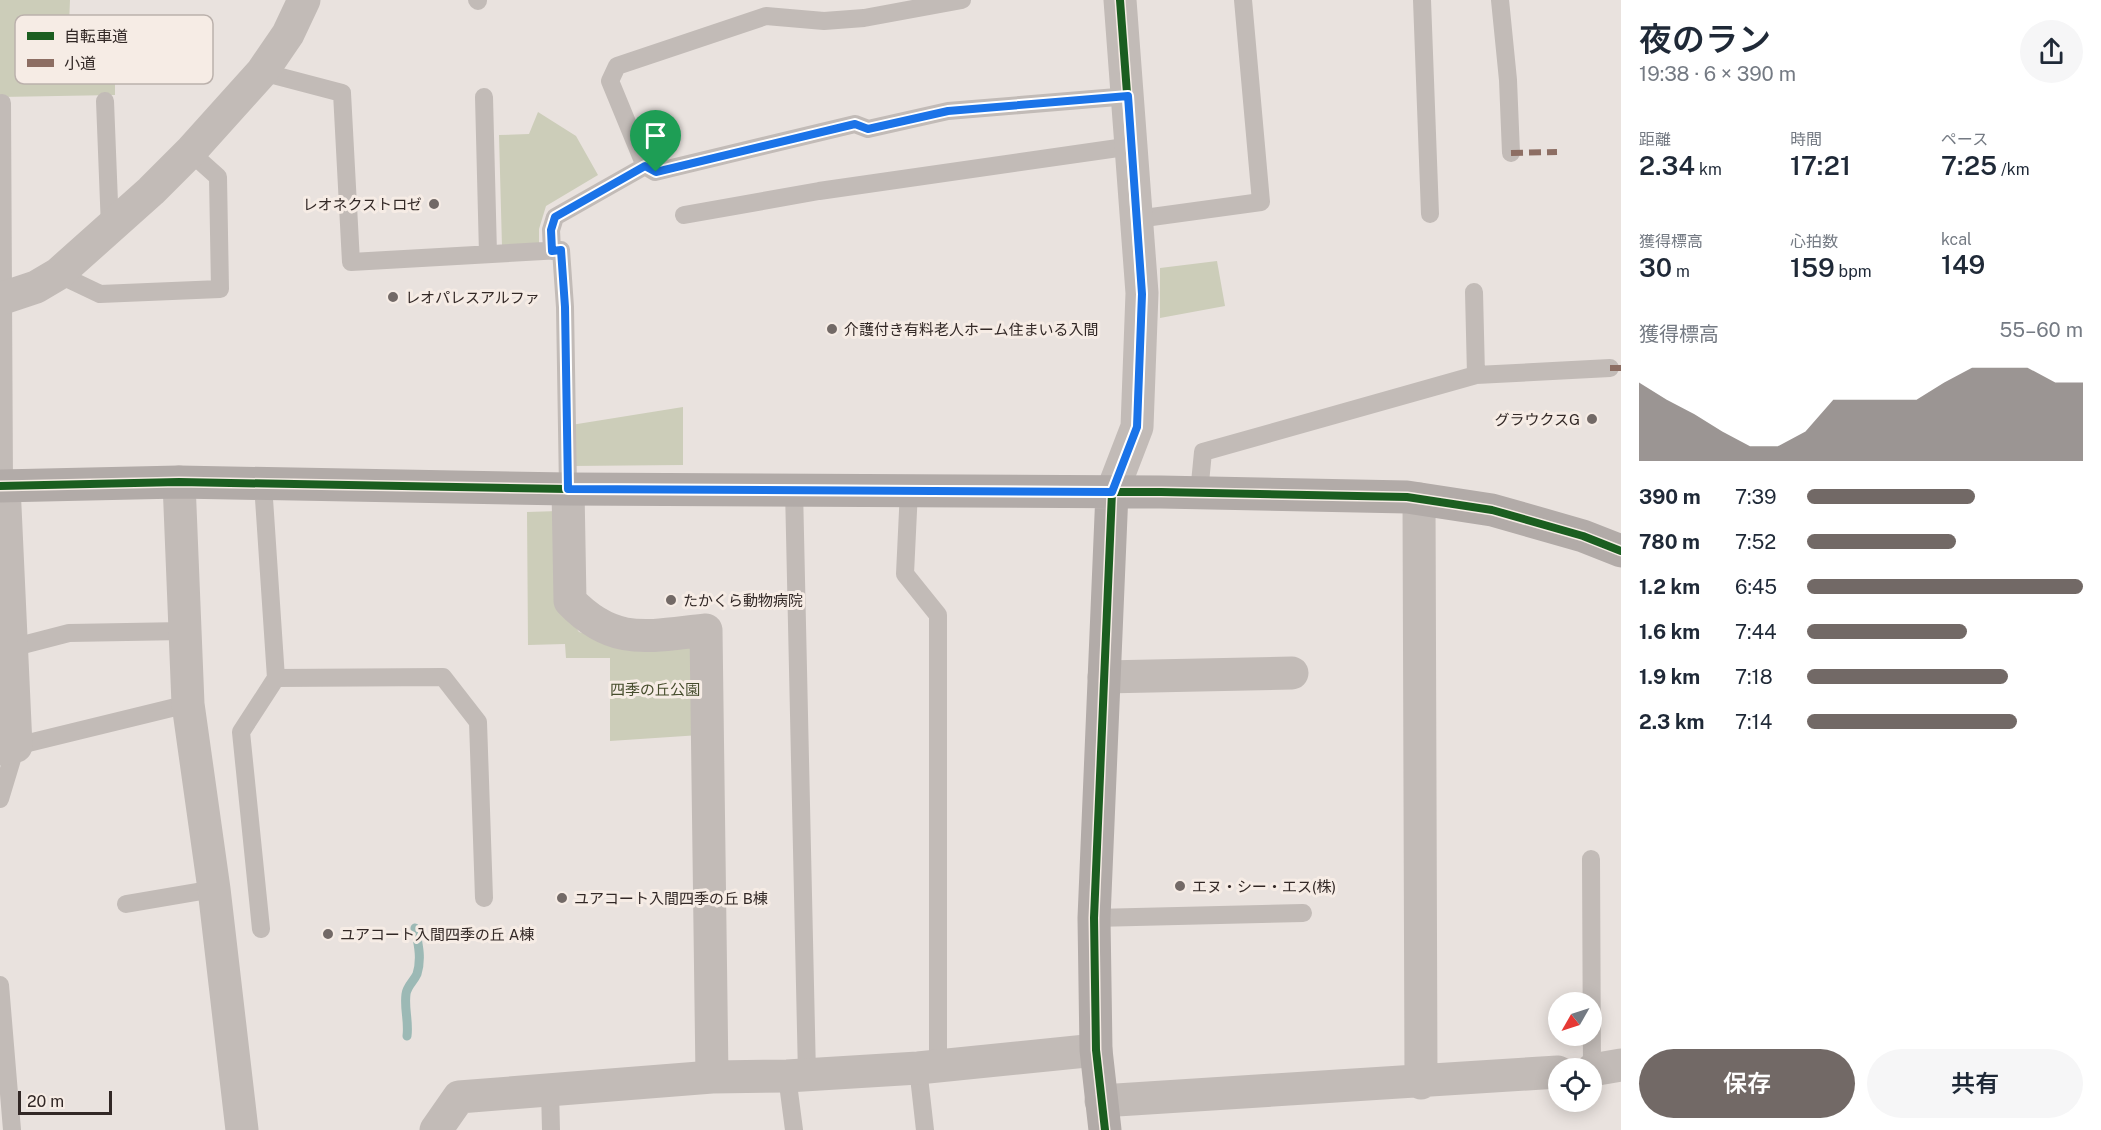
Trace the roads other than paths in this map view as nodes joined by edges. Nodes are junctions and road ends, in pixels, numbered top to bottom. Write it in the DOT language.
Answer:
graph roads {
  1 [pos="304,0"];
  2 [pos="962,0"];
  3 [pos="1120,0"];
  4 [pos="1243,0"];
  5 [pos="1422,0"];
  6 [pos="1500,0"];
  7 [pos="262,72"];
  8 [pos="1128,96"];
  9 [pos="484,97"];
  10 [pos="105,101"];
  11 [pos="2,103"];
  12 [pos="1132,146"];
  13 [pos="190,152"];
  14 [pos="1511,153"];
  15 [pos="645,166"];
  16 [pos="1430,214"];
  17 [pos="684,215"];
  18 [pos="1137,219"];
  19 [pos="110,228"];
  20 [pos="552,251"];
  21 [pos="488,254"];
  22 [pos="58,274"];
  23 [pos="1474,292"];
  24 [pos="1,299"];
  25 [pos="1610,368"];
  26 [pos="1476,375"];
  27 [pos="179,482"];
  28 [pos="263,484"];
  29 [pos="2,486"];
  30 [pos="568,489"];
  31 [pos="794,489"];
  32 [pos="909,490"];
  33 [pos="1112,492"];
  34 [pos="1199,493"];
  35 [pos="1419,499"];
  36 [pos="1621,552"];
  37 [pos="184,631"];
  38 [pos="11,648"];
  39 [pos="1292,673"];
  40 [pos="1104,677"];
  41 [pos="276,678"];
  42 [pos="188,704"];
  43 [pos="8,747"];
  44 [pos="0,799"];
  45 [pos="1592,860"];
  46 [pos="214,889"];
  47 [pos="484,898"];
  48 [pos="126,904"];
  49 [pos="1303,913"];
  50 [pos="1095,918"];
  51 [pos="261,929"];
  52 [pos="0,985"];
  53 [pos="1096,1050"];
  54 [pos="1592,1058"];
  55 [pos="1621,1065"];
  56 [pos="928,1067"];
  57 [pos="1602,1068"];
  58 [pos="1548,1073"];
  59 [pos="797,1076"];
  60 [pos="712,1077"];
  61 [pos="1421,1083"];
  62 [pos="550,1090"];
  63 [pos="1103,1115"];
  64 [pos="12,1130"];
  65 [pos="242,1130"];
  66 [pos="436,1130"];
  67 [pos="551,1130"];
  68 [pos="794,1130"];
  69 [pos="925,1130"];
  1 -- 7 [label="street"];
  2 -- 15 [label="lane"];
  3 -- 8 [label="street"];
  4 -- 18 [label="lane"];
  5 -- 16 [label="lane"];
  6 -- 14 [label="lane"];
  7 -- 13 [label="street"];
  7 -- 21 [label="lane"];
  8 -- 12 [label="street"];
  8 -- 15 [label="lane"];
  9 -- 21 [label="lane"];
  10 -- 19 [label="lane"];
  11 -- 24 [label="lane"];
  12 -- 17 [label="lane"];
  12 -- 18 [label="street"];
  13 -- 19 [label="street"];
  13 -- 22 [label="lane"];
  15 -- 20 [label="lane"];
  18 -- 33 [label="street"];
  19 -- 22 [label="street"];
  20 -- 21 [label="lane"];
  20 -- 30 [label="lane"];
  22 -- 24 [label="street"];
  23 -- 26 [label="lane"];
  24 -- 29 [label="lane"];
  25 -- 26 [label="lane"];
  26 -- 34 [label="lane"];
  27 -- 28 [label="street"];
  27 -- 29 [label="street"];
  27 -- 37 [label="street"];
  28 -- 30 [label="street"];
  28 -- 41 [label="lane"];
  29 -- 38 [label="street"];
  30 -- 31 [label="street"];
  30 -- 60 [label="street"];
  31 -- 32 [label="street"];
  31 -- 59 [label="lane"];
  32 -- 33 [label="street"];
  32 -- 56 [label="lane"];
  33 -- 34 [label="street"];
  33 -- 40 [label="street"];
  34 -- 35 [label="street"];
  35 -- 36 [label="street"];
  35 -- 61 [label="street"];
  37 -- 38 [label="lane"];
  37 -- 42 [label="street"];
  38 -- 43 [label="street"];
  39 -- 40 [label="street"];
  40 -- 50 [label="street"];
  41 -- 47 [label="lane"];
  41 -- 51 [label="lane"];
  42 -- 43 [label="lane"];
  42 -- 46 [label="street"];
  43 -- 44 [label="lane"];
  45 -- 54 [label="lane"];
  46 -- 48 [label="lane"];
  46 -- 65 [label="street"];
  49 -- 50 [label="lane"];
  50 -- 53 [label="street"];
  52 -- 64 [label="lane"];
  53 -- 56 [label="street"];
  53 -- 63 [label="street"];
  55 -- 57 [label="street"];
  56 -- 59 [label="street"];
  56 -- 69 [label="lane"];
  58 -- 61 [label="street"];
  59 -- 60 [label="street"];
  59 -- 68 [label="lane"];
  60 -- 62 [label="street"];
  61 -- 63 [label="street"];
  62 -- 66 [label="street"];
  62 -- 67 [label="lane"];
}
